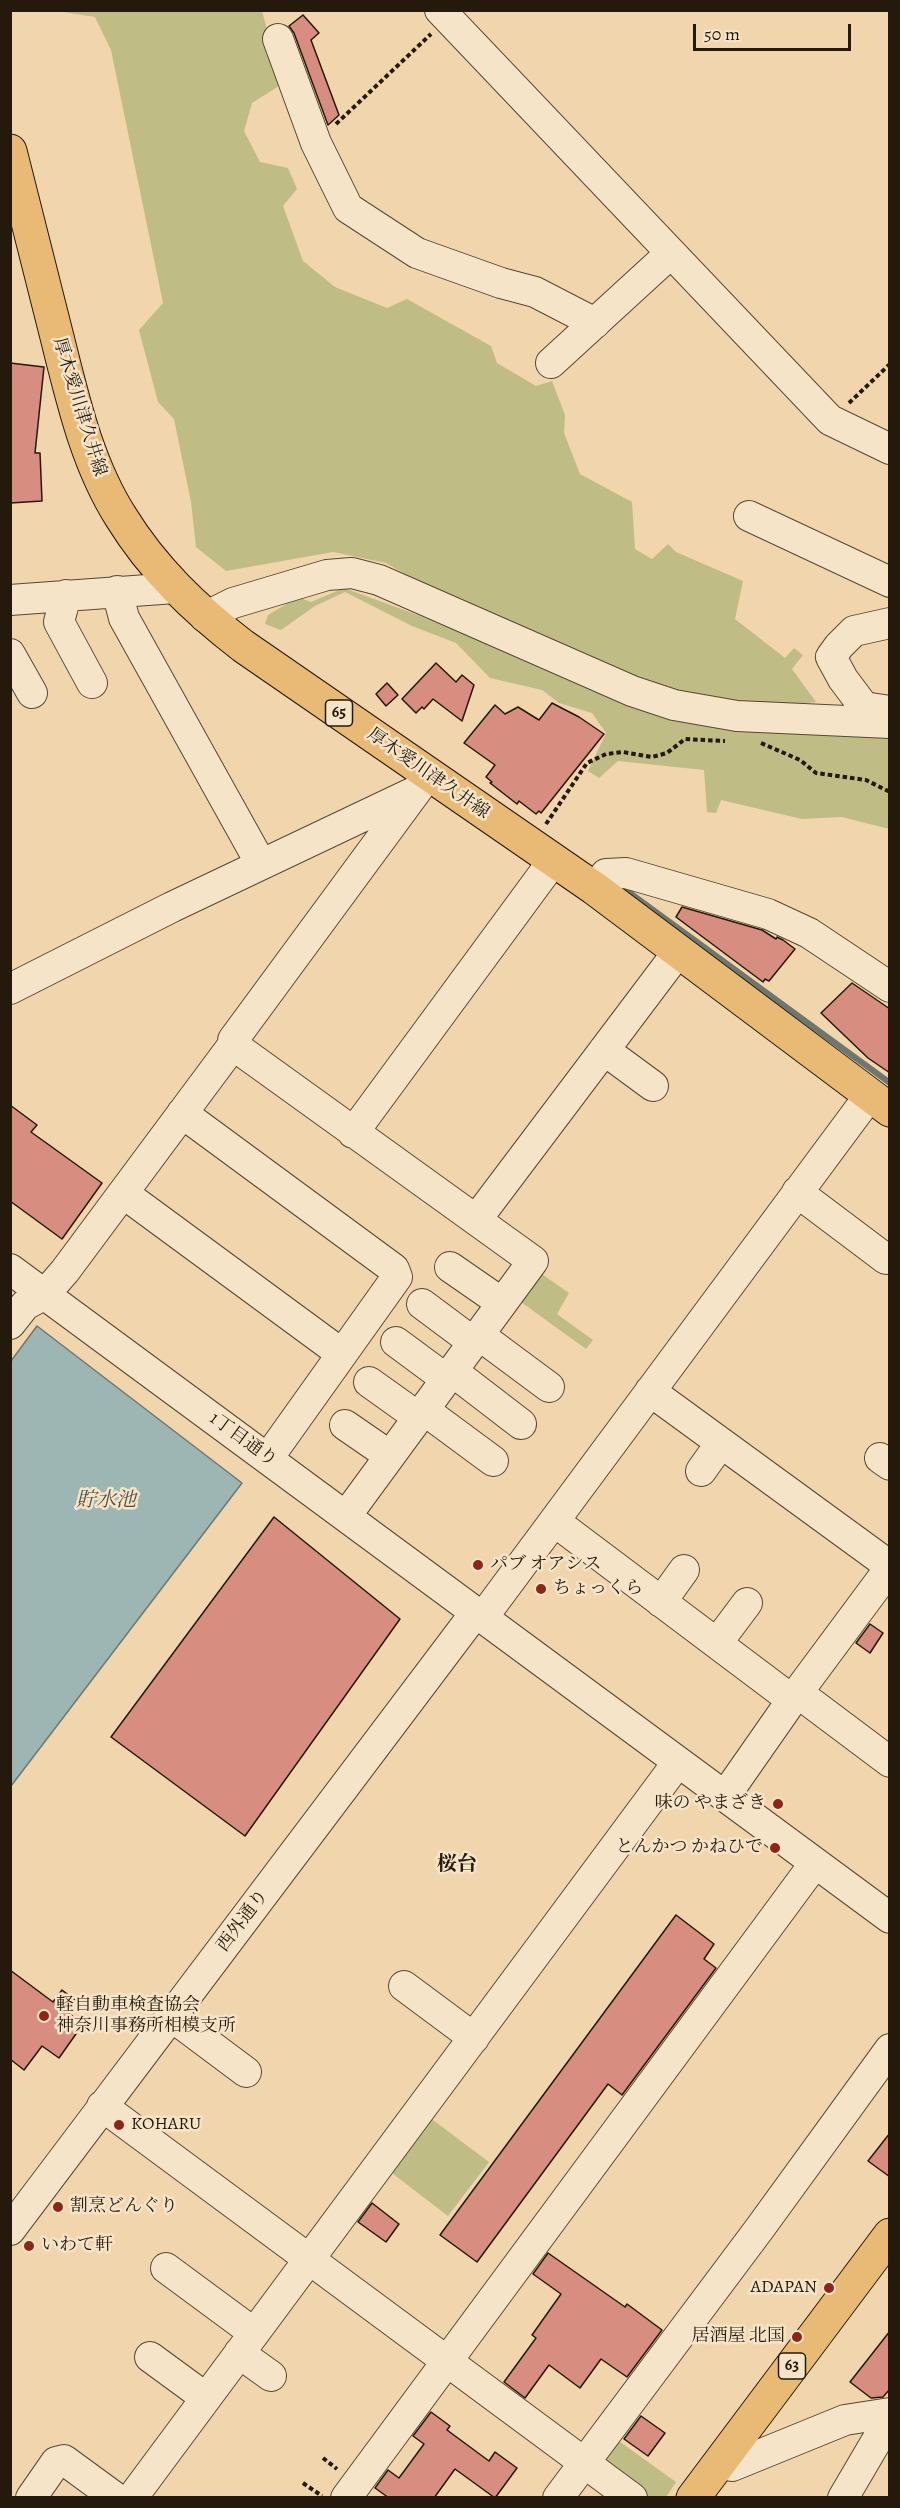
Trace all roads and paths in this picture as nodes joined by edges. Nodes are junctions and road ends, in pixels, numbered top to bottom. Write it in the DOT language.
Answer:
graph roads {
  1 [pos="444,14"];
  2 [pos="278,39"];
  3 [pos="316,143"];
  4 [pos="10,152"];
  5 [pos="671,253"];
  6 [pos="595,323"];
  7 [pos="551,363"];
  8 [pos="890,364"];
  9 [pos="830,420"];
  10 [pos="890,449"];
  11 [pos="749,516"];
  12 [pos="890,582"];
  13 [pos="175,588"];
  14 [pos="117,591"];
  15 [pos="66,595"];
  16 [pos="10,600"];
  17 [pos="205,617"];
  18 [pos="890,623"];
  19 [pos="10,654"];
  20 [pos="92,683"];
  21 [pos="32,693"];
  22 [pos="890,711"];
  23 [pos="890,723"];
  24 [pos="759,738"];
  25 [pos="726,741"];
  26 [pos="421,784"];
  27 [pos="890,792"];
  28 [pos="542,854"];
  29 [pos="261,864"];
  30 [pos="594,888"];
  31 [pos="678,952"];
  32 [pos="890,987"];
  33 [pos="10,989"];
  34 [pos="233,1045"];
  35 [pos="604,1050"];
  36 [pos="653,1086"];
  37 [pos="880,1102"];
  38 [pos="182,1113"];
  39 [pos="353,1133"];
  40 [pos="797,1192"];
  41 [pos="123,1193"];
  42 [pos="476,1220"];
  43 [pos="886,1259"];
  44 [pos="450,1267"];
  45 [pos="10,1269"];
  46 [pos="45,1294"];
  47 [pos="422,1304"];
  48 [pos="502,1304"];
  49 [pos="10,1324"];
  50 [pos="476,1338"];
  51 [pos="396,1342"];
  52 [pos="342,1354"];
  53 [pos="449,1375"];
  54 [pos="369,1382"];
  55 [pos="549,1387"];
  56 [pos="651,1390"];
  57 [pos="421,1414"];
  58 [pos="521,1424"];
  59 [pos="345,1425"];
  60 [pos="721,1443"];
  61 [pos="390,1456"];
  62 [pos="268,1458"];
  63 [pos="493,1461"];
  64 [pos="701,1472"];
  65 [pos="346,1516"];
  66 [pos="554,1521"];
  67 [pos="890,1567"];
  68 [pos="684,1570"];
  69 [pos="661,1602"];
  70 [pos="747,1604"];
  71 [pos="479,1615"];
  72 [pos="717,1643"];
  73 [pos="795,1696"];
  74 [pos="678,1762"];
  75 [pos="890,1762"];
  76 [pos="725,1797"];
  77 [pos="815,1863"];
  78 [pos="890,1918"];
  79 [pos="404,1986"];
  80 [pos="171,2016"];
  81 [pos="474,2038"];
  82 [pos="890,2049"];
  83 [pos="246,2072"];
  84 [pos="102,2106"];
  85 [pos="10,2230"];
  86 [pos="890,2235"];
  87 [pos="308,2259"];
  88 [pos="166,2268"];
  89 [pos="246,2343"];
  90 [pos="150,2357"];
  91 [pos="447,2361"];
  92 [pos="271,2376"];
  93 [pos="206,2398"];
  94 [pos="890,2416"];
  95 [pos="584,2462"];
  96 [pos="718,2464"];
  97 [pos="303,2482"];
  98 [pos="31,2498"];
  99 [pos="116,2498"];
  100 [pos="132,2498"];
  101 [pos="324,2498"];
  102 [pos="346,2498"];
  103 [pos="558,2498"];
  104 [pos="632,2498"];
  105 [pos="693,2498"];
  106 [pos="843,2498"];
  1 -- 3 [label="path"];
  1 -- 5 [label="street"];
  2 -- 3 [label="street"];
  3 -- 6 [label="street"];
  4 -- 13 [label="main road, 厚木愛川津久井線 / 65"];
  5 -- 6 [label="street"];
  5 -- 9 [label="street"];
  6 -- 7 [label="street"];
  8 -- 9 [label="path"];
  9 -- 10 [label="street"];
  11 -- 12 [label="street"];
  13 -- 14 [label="street"];
  13 -- 17 [label="main road, 厚木愛川津久井線 / 65"];
  14 -- 15 [label="street"];
  14 -- 29 [label="street"];
  15 -- 16 [label="street"];
  15 -- 20 [label="street"];
  17 -- 23 [label="street"];
  17 -- 26 [label="main road, 厚木愛川津久井線 / 65"];
  18 -- 22 [label="street"];
  19 -- 21 [label="street"];
  24 -- 27 [label="path"];
  25 -- 28 [label="path"];
  26 -- 28 [label="main road, 厚木愛川津久井線 / 65"];
  26 -- 29 [label="street"];
  26 -- 34 [label="street"];
  28 -- 30 [label="main road, 厚木愛川津久井線 / 65"];
  28 -- 39 [label="street"];
  29 -- 33 [label="street"];
  30 -- 31 [label="main road, 厚木愛川津久井線 / 65"];
  30 -- 32 [label="street"];
  31 -- 35 [label="street"];
  31 -- 37 [label="main road, 厚木愛川津久井線 / 65"];
  34 -- 38 [label="street"];
  34 -- 39 [label="street"];
  35 -- 36 [label="street"];
  35 -- 42 [label="street"];
  37 -- 40 [label="street, 西外通り"];
  38 -- 41 [label="street"];
  38 -- 52 [label="street"];
  39 -- 42 [label="street"];
  40 -- 43 [label="street"];
  40 -- 56 [label="street, 西外通り"];
  41 -- 46 [label="street"];
  41 -- 52 [label="street"];
  42 -- 48 [label="street"];
  44 -- 48 [label="street"];
  45 -- 46 [label="street, 1丁目通り"];
  46 -- 49 [label="street"];
  46 -- 62 [label="street, 1丁目通り"];
  47 -- 50 [label="street"];
  48 -- 50 [label="street"];
  50 -- 53 [label="street"];
  50 -- 55 [label="street"];
  51 -- 53 [label="street"];
  52 -- 62 [label="street"];
  53 -- 57 [label="street"];
  53 -- 58 [label="street"];
  54 -- 57 [label="street"];
  56 -- 60 [label="street"];
  56 -- 66 [label="street, 西外通り"];
  57 -- 61 [label="street"];
  57 -- 63 [label="street"];
  59 -- 61 [label="street"];
  60 -- 64 [label="street"];
  60 -- 67 [label="street"];
  61 -- 65 [label="street"];
  62 -- 65 [label="street, 1丁目通り"];
  65 -- 71 [label="street, 1丁目通り"];
  66 -- 69 [label="street"];
  66 -- 71 [label="street, 西外通り"];
  67 -- 73 [label="street"];
  68 -- 69 [label="street"];
  69 -- 72 [label="street"];
  70 -- 72 [label="street"];
  71 -- 74 [label="street, 1丁目通り"];
  71 -- 80 [label="street, 西外通り"];
  72 -- 73 [label="street"];
  73 -- 75 [label="street"];
  73 -- 76 [label="street"];
  74 -- 76 [label="street, 1丁目通り"];
  74 -- 81 [label="street"];
  76 -- 77 [label="street, 1丁目通り"];
  77 -- 78 [label="street, 1丁目通り"];
  77 -- 91 [label="street"];
  79 -- 81 [label="street"];
  80 -- 83 [label="street"];
  80 -- 84 [label="street, 西外通り"];
  81 -- 87 [label="street"];
  82 -- 95 [label="street"];
  84 -- 85 [label="street, 西外通り"];
  84 -- 87 [label="street"];
  86 -- 96 [label="main road, 63"];
  87 -- 89 [label="street"];
  87 -- 91 [label="street"];
  88 -- 89 [label="street"];
  89 -- 92 [label="street"];
  89 -- 93 [label="street"];
  90 -- 93 [label="street"];
  91 -- 95 [label="street"];
  91 -- 102 [label="street"];
  93 -- 100 [label="street"];
  94 -- 96 [label="street"];
  94 -- 106 [label="street"];
  95 -- 103 [label="street"];
  95 -- 104 [label="street"];
  96 -- 105 [label="main road, 63"];
  97 -- 101 [label="path"];
  98 -- 99 [label="street"];
}
